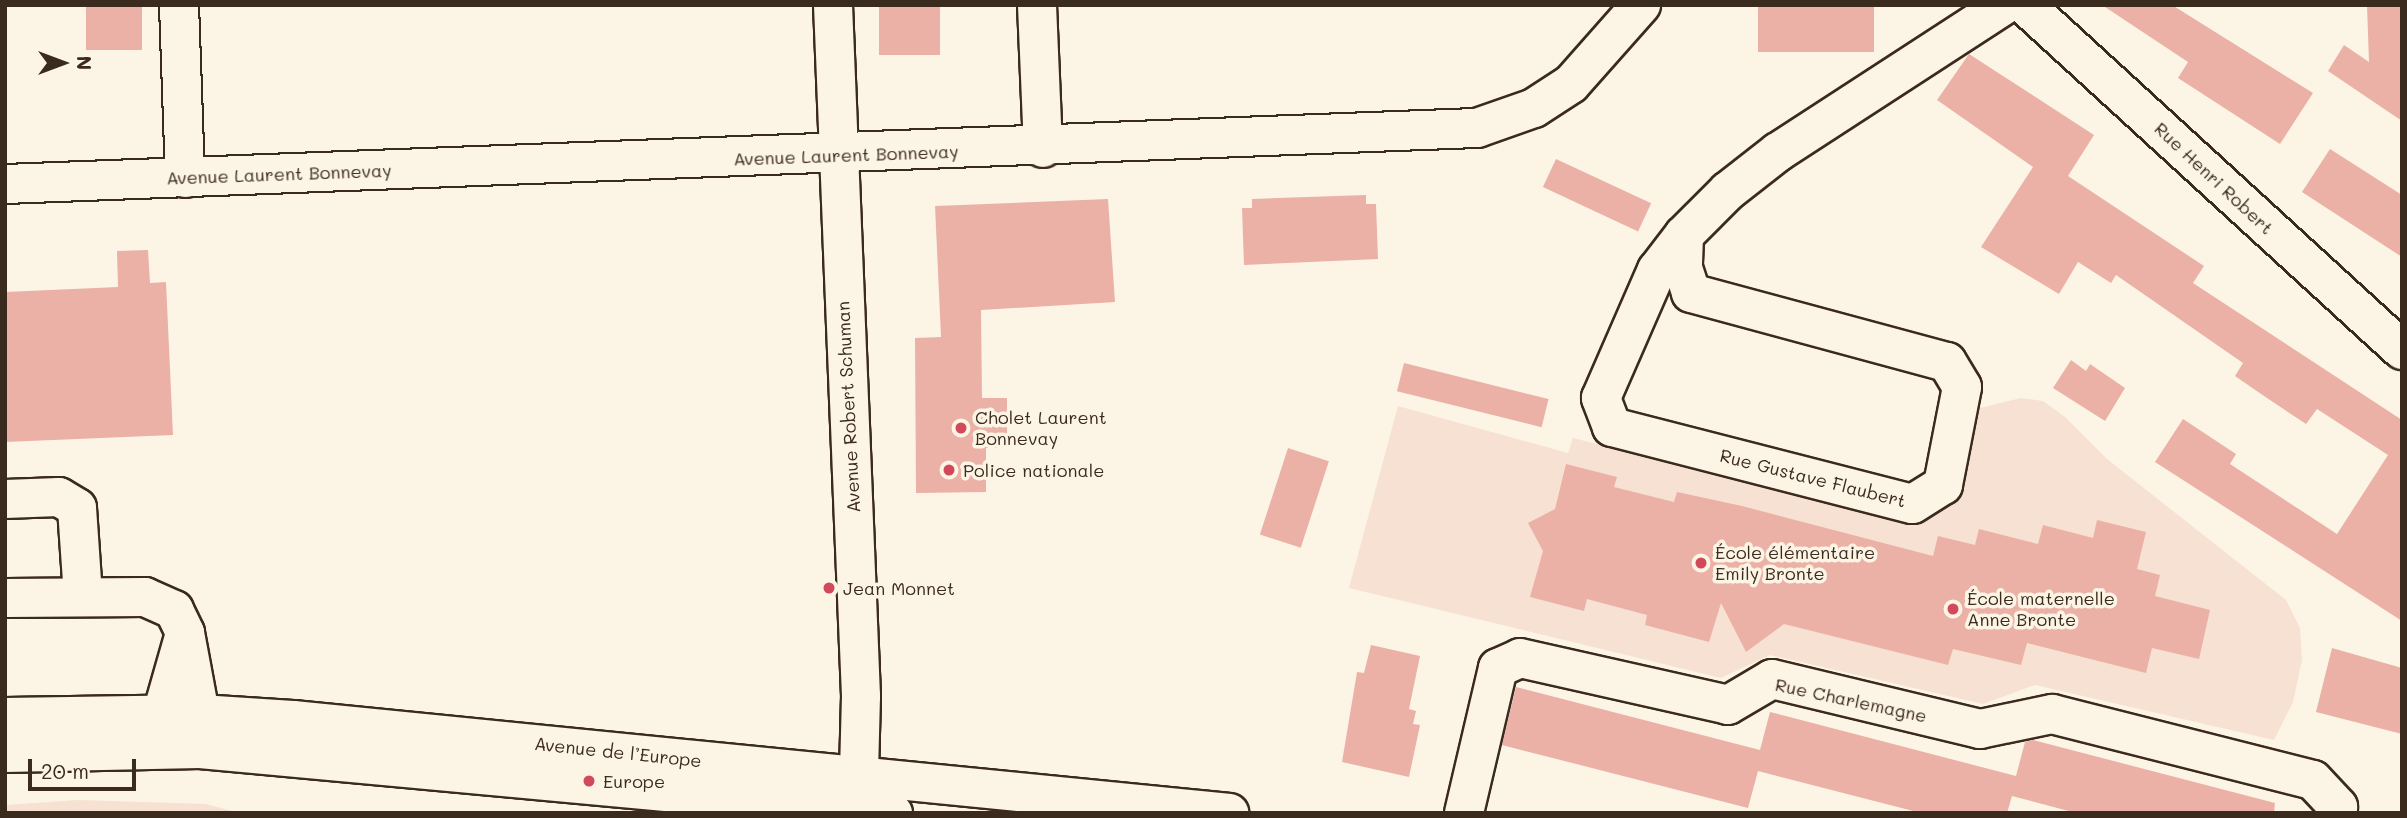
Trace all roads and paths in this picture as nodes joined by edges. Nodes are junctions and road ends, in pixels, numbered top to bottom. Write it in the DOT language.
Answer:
graph roads {
  1 [pos="180,5"];
  2 [pos="833,5"];
  3 [pos="1037,5"];
  4 [pos="1641,5"];
  5 [pos="2004,5"];
  6 [pos="2025,5"];
  7 [pos="1043,148"];
  8 [pos="836,155"];
  9 [pos="185,178"];
  10 [pos="5,184"];
  11 [pos="1684,235"];
  12 [pos="2402,350"];
  13 [pos="5,499"];
  14 [pos="82,596"];
  15 [pos="5,598"];
  16 [pos="185,633"];
  17 [pos="162,715"];
  18 [pos="200,715"];
  19 [pos="5,717"];
  20 [pos="104,749"];
  21 [pos="5,752"];
  22 [pos="871,800"];
  23 [pos="1229,813"];
  24 [pos="1464,813"];
  25 [pos="2337,813"];
  1 -- 9 [label="street"];
  2 -- 8 [label="street, Avenue Robert Schuman"];
  3 -- 7 [label="street"];
  4 -- 7 [label="street, Avenue Laurent Bonnevay"];
  5 -- 11 [label="street, Rue Gustave Flaubert"];
  6 -- 12 [label="street, Rue Henri Robert"];
  7 -- 8 [label="street, Avenue Laurent Bonnevay"];
  8 -- 9 [label="street, Avenue Laurent Bonnevay"];
  8 -- 22 [label="street, Avenue Robert Schuman"];
  9 -- 10 [label="street, Avenue Laurent Bonnevay"];
  11 -- 11 [label="street, Rue Gustave Flaubert"];
  13 -- 14 [label="street"];
  14 -- 15 [label="street"];
  14 -- 16 [label="street"];
  16 -- 17 [label="street"];
  16 -- 18 [label="street"];
  17 -- 18 [label="street, Avenue de l’Europe"];
  17 -- 19 [label="street, Avenue de l’Europe"];
  18 -- 20 [label="street"];
  18 -- 22 [label="street, Avenue de l’Europe"];
  20 -- 21 [label="street, Avenue de l’Europe"];
  20 -- 22 [label="street, Avenue de l’Europe"];
  22 -- 23 [label="street, Avenue de l’Europe"];
  24 -- 25 [label="street, Rue Charlemagne"];
}
